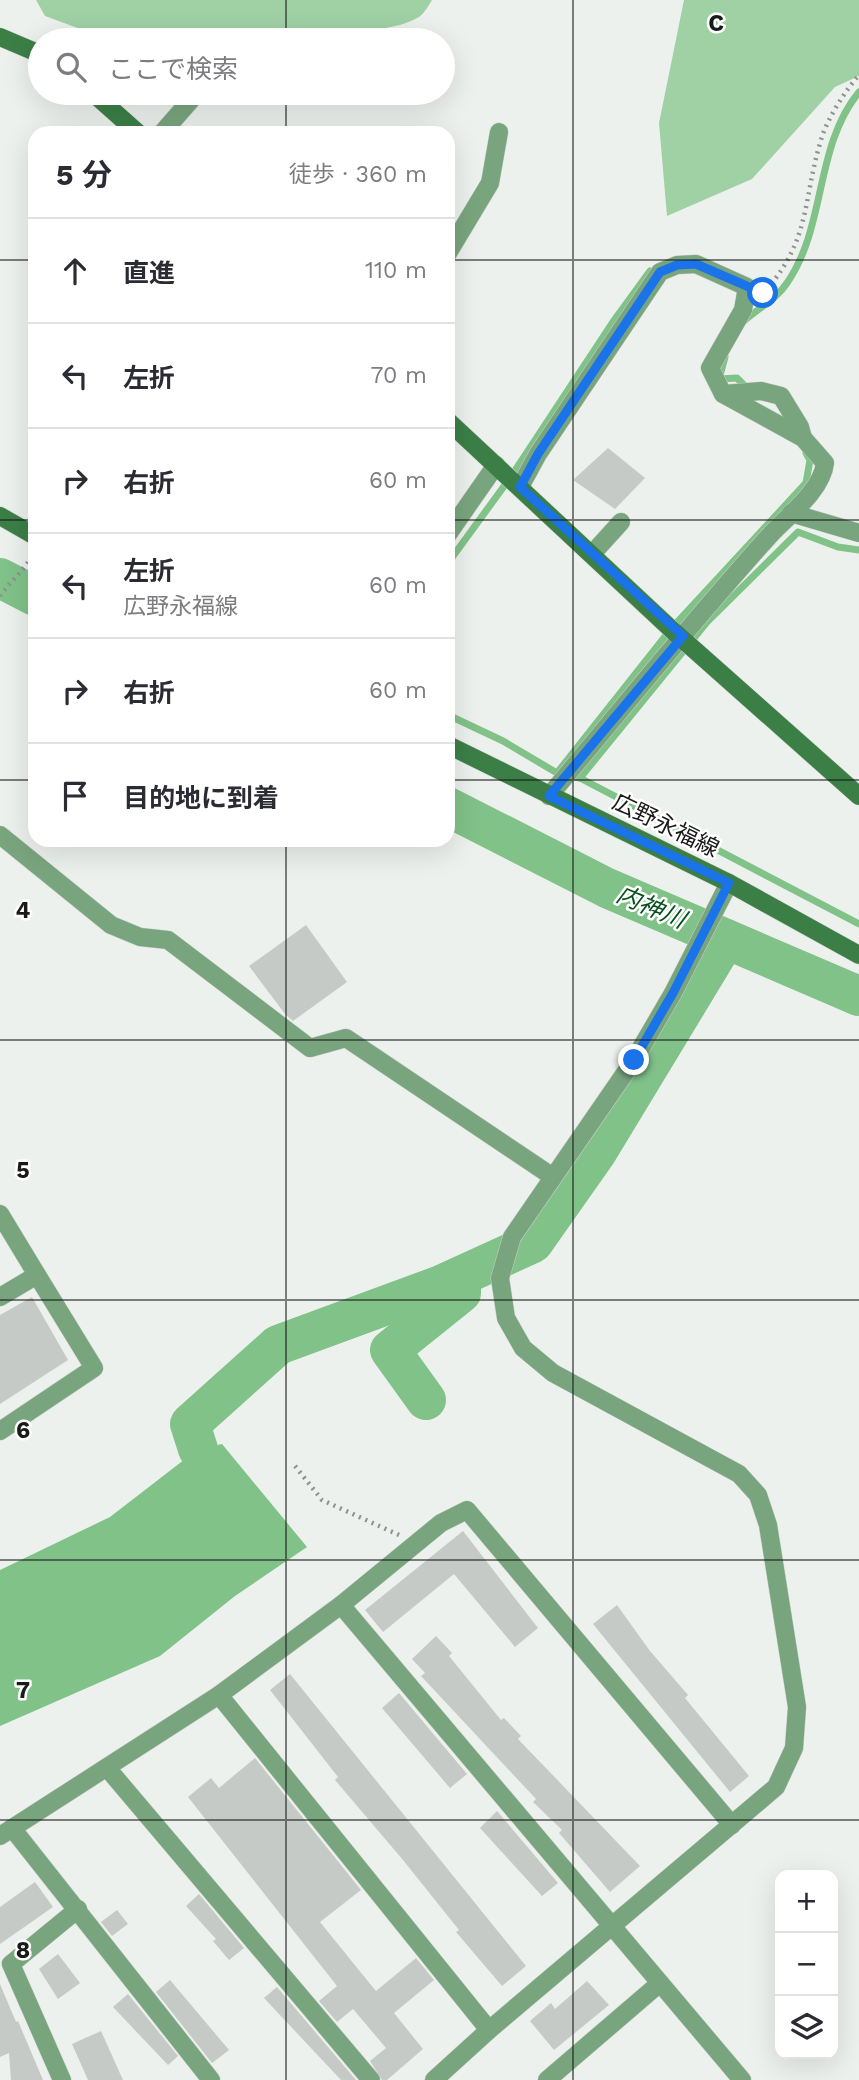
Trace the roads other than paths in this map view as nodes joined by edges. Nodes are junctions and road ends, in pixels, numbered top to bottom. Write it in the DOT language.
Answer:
graph roads {
  1 [pos="0,37"];
  2 [pos="28,49"];
  3 [pos="106,105"];
  4 [pos="186,105"];
  5 [pos="130,126"];
  6 [pos="168,126"];
  7 [pos="499,132"];
  8 [pos="455,241"];
  9 [pos="723,394"];
  10 [pos="455,428"];
  11 [pos="803,438"];
  12 [pos="496,466"];
  13 [pos="520,487"];
  14 [pos="791,513"];
  15 [pos="0,516"];
  16 [pos="621,522"];
  17 [pos="455,524"];
  18 [pos="28,532"];
  19 [pos="859,533"];
  20 [pos="592,554"];
  21 [pos="683,636"];
  22 [pos="455,749"];
  23 [pos="549,796"];
  24 [pos="859,796"];
  25 [pos="0,835"];
  26 [pos="726,890"];
  27 [pos="859,955"];
  28 [pos="553,1177"];
  29 [pos="0,1214"];
  30 [pos="37,1275"];
  31 [pos="0,1297"];
  32 [pos="0,1431"];
  33 [pos="341,1605"];
  34 [pos="219,1695"];
  35 [pos="108,1769"];
  36 [pos="732,1825"];
  37 [pos="6,1832"];
  38 [pos="78,1909"];
  39 [pos="612,1928"];
  40 [pos="660,1983"];
  41 [pos="489,2030"];
  42 [pos="62,2080"];
  43 [pos="211,2080"];
  44 [pos="371,2080"];
  45 [pos="434,2080"];
  46 [pos="547,2080"];
  47 [pos="742,2080"];
  1 -- 2 [label="street"];
  3 -- 5 [label="street"];
  4 -- 6 [label="street"];
  7 -- 8 [label="street"];
  9 -- 11 [label="street"];
  9 -- 11 [label="street"];
  9 -- 13 [label="street"];
  10 -- 12 [label="street"];
  11 -- 14 [label="street"];
  12 -- 13 [label="street"];
  12 -- 17 [label="street"];
  13 -- 20 [label="street"];
  14 -- 19 [label="street"];
  14 -- 21 [label="street"];
  15 -- 18 [label="street"];
  16 -- 20 [label="street"];
  20 -- 21 [label="street"];
  21 -- 23 [label="street"];
  21 -- 24 [label="street"];
  22 -- 23 [label="street, 広野永福線"];
  23 -- 26 [label="street, 広野永福線"];
  25 -- 28 [label="street"];
  26 -- 27 [label="street, 広野永福線"];
  26 -- 28 [label="street"];
  28 -- 36 [label="street"];
  29 -- 30 [label="street"];
  30 -- 31 [label="street"];
  30 -- 32 [label="street"];
  33 -- 34 [label="street"];
  33 -- 36 [label="street"];
  33 -- 39 [label="street"];
  34 -- 35 [label="street"];
  34 -- 41 [label="street"];
  35 -- 37 [label="street"];
  35 -- 44 [label="street"];
  36 -- 39 [label="street"];
  37 -- 38 [label="street"];
  38 -- 42 [label="street"];
  38 -- 43 [label="street"];
  39 -- 40 [label="street"];
  39 -- 41 [label="street"];
  40 -- 46 [label="street"];
  40 -- 47 [label="street"];
  41 -- 45 [label="street"];
}
